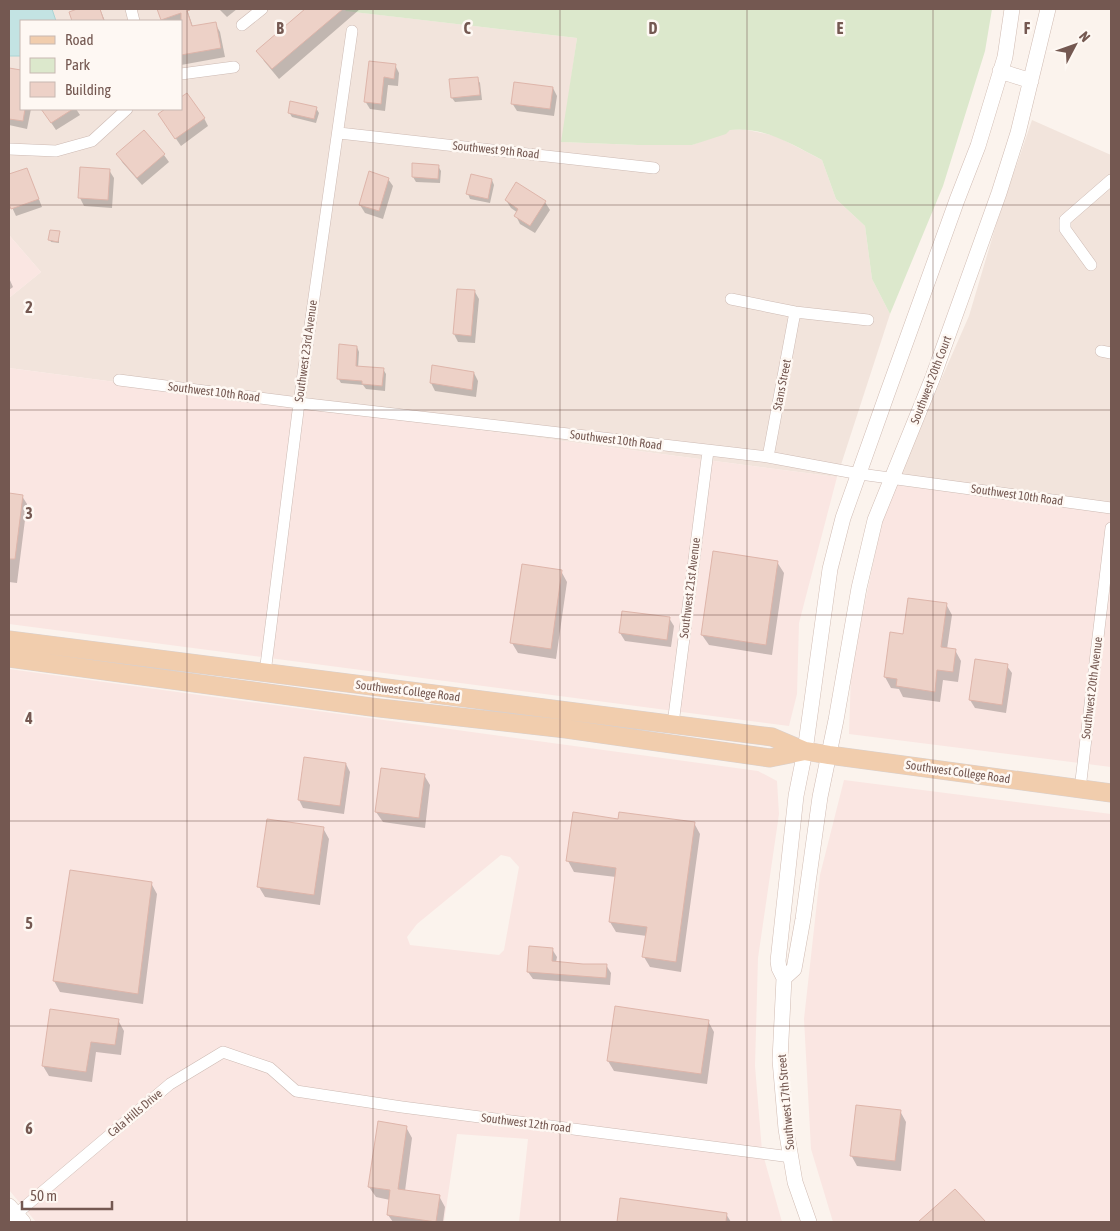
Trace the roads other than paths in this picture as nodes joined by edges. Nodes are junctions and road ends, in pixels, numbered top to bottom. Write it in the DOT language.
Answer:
graph roads {
  1 [pos="262,9"];
  2 [pos="1012,9"];
  3 [pos="1048,9"];
  4 [pos="242,25"];
  5 [pos="352,31"];
  6 [pos="234,67"];
  7 [pos="1000,71"];
  8 [pos="182,74"];
  9 [pos="1031,81"];
  10 [pos="126,110"];
  11 [pos="339,133"];
  12 [pos="9,149"];
  13 [pos="654,168"];
  14 [pos="1111,180"];
  15 [pos="1091,265"];
  16 [pos="731,299"];
  17 [pos="795,312"];
  18 [pos="868,320"];
  19 [pos="119,380"];
  20 [pos="299,403"];
  21 [pos="708,451"];
  22 [pos="768,458"];
  23 [pos="860,474"];
  24 [pos="893,478"];
  25 [pos="1111,508"];
  26 [pos="1111,528"];
  27 [pos="9,640"];
  28 [pos="9,658"];
  29 [pos="265,673"];
  30 [pos="673,724"];
  31 [pos="805,751"];
  32 [pos="829,755"];
  33 [pos="1080,789"];
  34 [pos="1111,793"];
  35 [pos="784,978"];
  36 [pos="270,1068"];
  37 [pos="791,1157"];
  38 [pos="14,1216"];
  39 [pos="809,1222"];
  1 -- 4 [label="street"];
  2 -- 7 [label="main road"];
  3 -- 9 [label="main road, Southwest 20th Court"];
  5 -- 11 [label="street, Southwest 23rd Avenue"];
  6 -- 8 [label="street"];
  7 -- 9 [label="main road"];
  7 -- 23 [label="main road"];
  9 -- 24 [label="main road, Southwest 20th Court"];
  10 -- 12 [label="street"];
  11 -- 13 [label="street, Southwest 9th Road"];
  11 -- 20 [label="street, Southwest 23rd Avenue"];
  14 -- 15 [label="street"];
  16 -- 17 [label="street"];
  17 -- 18 [label="street"];
  17 -- 22 [label="street, Stans Street"];
  19 -- 20 [label="street, Southwest 10th Road"];
  20 -- 21 [label="street, Southwest 10th Road"];
  20 -- 29 [label="street, Southwest 23rd Avenue"];
  21 -- 22 [label="street, Southwest 10th Road"];
  21 -- 30 [label="street, Southwest 21st Avenue"];
  22 -- 23 [label="street, Southwest 10th Road"];
  23 -- 24 [label="street, Southwest 10th Road"];
  23 -- 31 [label="main road"];
  24 -- 25 [label="street, Southwest 10th Road"];
  24 -- 32 [label="main road, Southwest 20th Court"];
  26 -- 33 [label="street, Southwest 20th Avenue"];
  27 -- 29 [label="main road, Southwest College Road"];
  28 -- 31 [label="main road, Southwest College Road"];
  29 -- 30 [label="main road, Southwest College Road"];
  30 -- 31 [label="main road, Southwest College Road"];
  31 -- 32 [label="main road, Southwest College Road"];
  31 -- 35 [label="main road, Southwest 17th Street"];
  32 -- 33 [label="main road, Southwest College Road"];
  32 -- 35 [label="main road, Southwest 17th Street"];
  33 -- 34 [label="main road, Southwest College Road"];
  35 -- 37 [label="main road, Southwest 17th Street"];
  36 -- 37 [label="street, Southwest 12th road"];
  36 -- 38 [label="street, Cala Hills Drive"];
  37 -- 39 [label="main road, Southwest 17th Street"];
}
